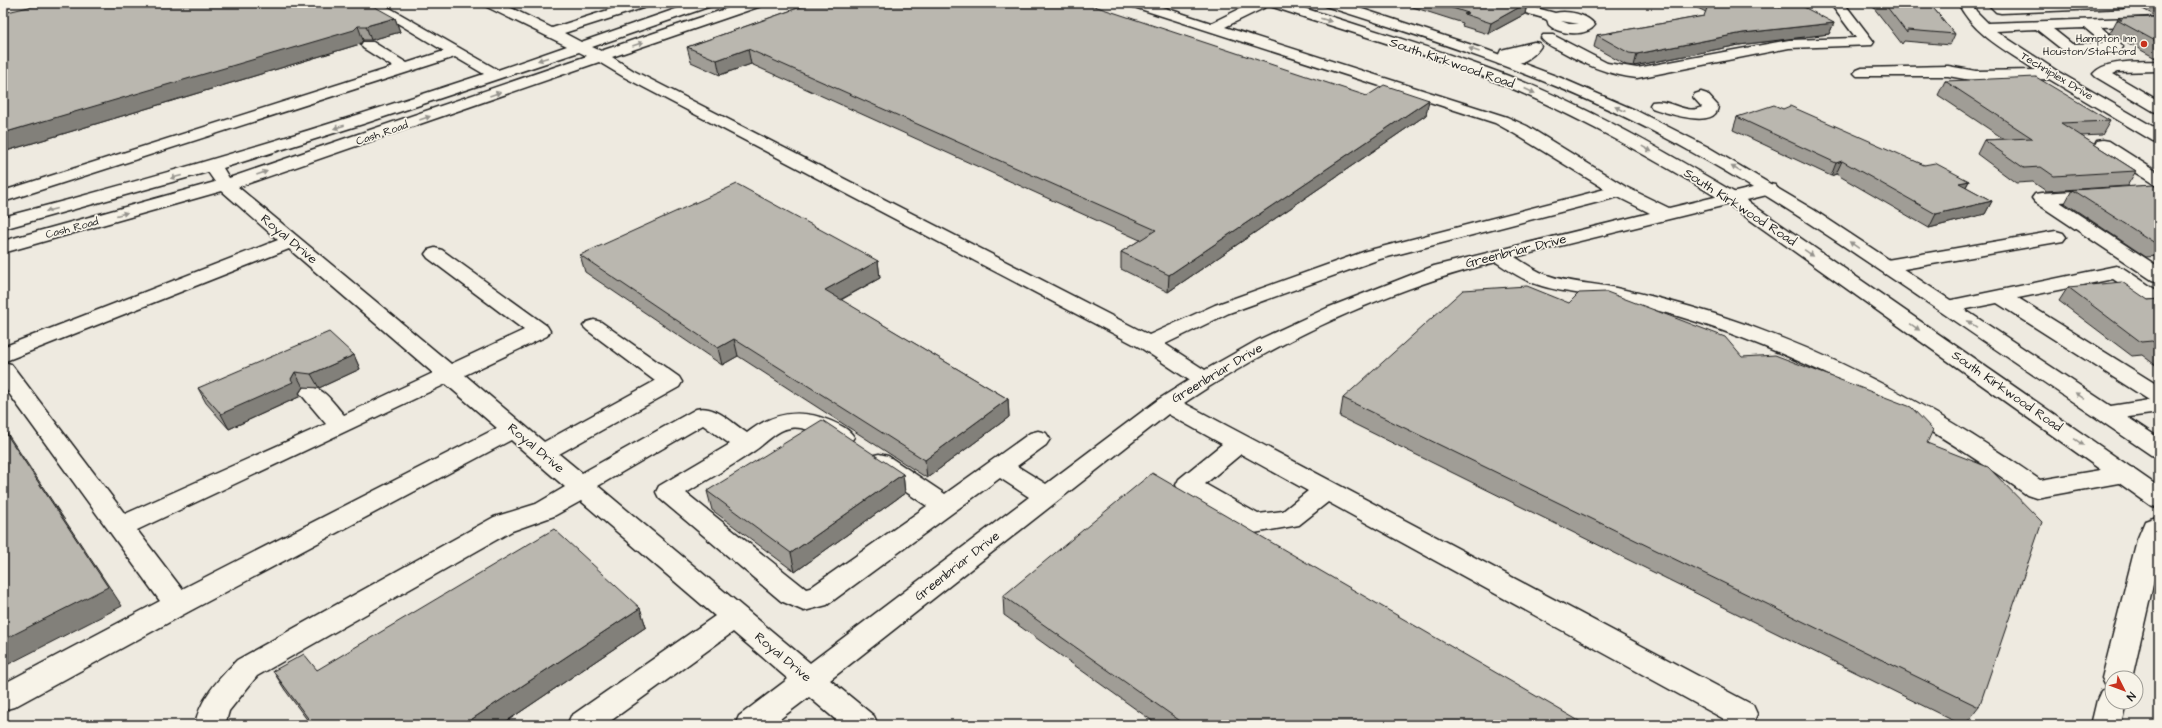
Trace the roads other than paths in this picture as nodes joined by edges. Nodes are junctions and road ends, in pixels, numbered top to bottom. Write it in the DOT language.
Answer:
graph roads {
  1 [pos="371,3"];
  2 [pos="490,3"];
  3 [pos="644,3"];
  4 [pos="706,3"];
  5 [pos="756,3"];
  6 [pos="1136,3"];
  7 [pos="1264,3"];
  8 [pos="1275,3"];
  9 [pos="1330,3"];
  10 [pos="1504,3"];
  11 [pos="1837,3"];
  12 [pos="1965,3"];
  13 [pos="1994,3"];
  14 [pos="2122,4"];
  15 [pos="2139,6"];
  16 [pos="2159,21"];
  17 [pos="2088,23"];
  18 [pos="2040,25"];
  19 [pos="1213,27"];
  20 [pos="1984,27"];
  21 [pos="551,33"];
  22 [pos="1548,38"];
  23 [pos="368,45"];
  24 [pos="580,47"];
  25 [pos="456,52"];
  26 [pos="601,57"];
  27 [pos="1503,61"];
  28 [pos="2159,66"];
  29 [pos="406,69"];
  30 [pos="1482,71"];
  31 [pos="1862,73"];
  32 [pos="2052,74"];
  33 [pos="496,75"];
  34 [pos="1701,97"];
  35 [pos="1658,105"];
  36 [pos="2159,108"];
  37 [pos="2159,123"];
  38 [pos="2137,124"];
  39 [pos="2159,137"];
  40 [pos="2103,145"];
  41 [pos="219,176"];
  42 [pos="2159,181"];
  43 [pos="1769,189"];
  44 [pos="1620,191"];
  45 [pos="2159,191"];
  46 [pos="3,197"];
  47 [pos="1730,198"];
  48 [pos="1667,214"];
  49 [pos="3,223"];
  50 [pos="2056,236"];
  51 [pos="292,241"];
  52 [pos="3,247"];
  53 [pos="435,254"];
  54 [pos="1498,255"];
  55 [pos="1886,266"];
  56 [pos="2159,276"];
  57 [pos="2000,296"];
  58 [pos="2159,301"];
  59 [pos="1947,307"];
  60 [pos="594,326"];
  61 [pos="1149,342"];
  62 [pos="3,355"];
  63 [pos="3,369"];
  64 [pos="450,375"];
  65 [pos="1203,379"];
  66 [pos="311,393"];
  67 [pos="2159,396"];
  68 [pos="1167,404"];
  69 [pos="2159,406"];
  70 [pos="2106,414"];
  71 [pos="341,426"];
  72 [pos="514,429"];
  73 [pos="1038,439"];
  74 [pos="1239,443"];
  75 [pos="747,445"];
  76 [pos="2159,449"];
  77 [pos="542,453"];
  78 [pos="999,466"];
  79 [pos="2124,474"];
  80 [pos="582,487"];
  81 [pos="1326,490"];
  82 [pos="1047,496"];
  83 [pos="2159,499"];
  84 [pos="945,506"];
  85 [pos="2159,525"];
  86 [pos="120,526"];
  87 [pos="178,604"];
  88 [pos="735,616"];
  89 [pos="2119,670"];
  90 [pos="809,679"];
  91 [pos="3,698"];
  92 [pos="2110,710"];
  93 [pos="210,725"];
  94 [pos="582,725"];
  95 [pos="750,725"];
  96 [pos="863,725"];
  97 [pos="1736,725"];
  98 [pos="2106,725"];
  1 -- 25 [label="street"];
  2 -- 21 [label="street"];
  3 -- 21 [label="street"];
  4 -- 24 [label="street, Cash Road"];
  26 -- 5 [label="street, Cash Road, one-way"];
  6 -- 19 [label="street"];
  7 -- 19 [label="street"];
  8 -- 30 [label="street, South Kirkwood Road, one-way"];
  27 -- 9 [label="street, South Kirkwood Road, one-way"];
  10 -- 22 [label="street"];
  11 -- 22 [label="street"];
  12 -- 20 [label="street, Techniplex Drive"];
  13 -- 14 [label="street"];
  14 -- 15 [label="street"];
  16 -- 17 [label="street"];
  17 -- 18 [label="street"];
  17 -- 18 [label="street"];
  18 -- 20 [label="street"];
  19 -- 44 [label="street"];
  20 -- 32 [label="street, Techniplex Drive"];
  21 -- 24 [label="street"];
  22 -- 27 [label="street"];
  23 -- 29 [label="street"];
  24 -- 26 [label="street"];
  24 -- 33 [label="street, Cash Road, one-way"];
  25 -- 29 [label="street"];
  25 -- 33 [label="street"];
  41 -- 26 [label="street, Cash Road, one-way"];
  26 -- 61 [label="street"];
  27 -- 30 [label="street"];
  43 -- 27 [label="street, South Kirkwood Road, one-way"];
  28 -- 36 [label="street"];
  29 -- 46 [label="street"];
  30 -- 47 [label="street, South Kirkwood Road, one-way"];
  31 -- 32 [label="street"];
  32 -- 38 [label="street, Techniplex Drive"];
  33 -- 41 [label="street, Cash Road, one-way"];
  34 -- 35 [label="street"];
  37 -- 38 [label="street"];
  38 -- 39 [label="street, Techniplex Drive"];
  40 -- 42 [label="street"];
  41 -- 49 [label="street, Cash Road, one-way"];
  41 -- 51 [label="street, Royal Drive"];
  52 -- 41 [label="street, Cash Road, one-way"];
  43 -- 47 [label="street, Greenbriar Drive"];
  55 -- 43 [label="street, South Kirkwood Road, one-way"];
  44 -- 48 [label="street"];
  44 -- 61 [label="street"];
  45 -- 56 [label="street"];
  47 -- 48 [label="street, Greenbriar Drive"];
  47 -- 79 [label="street, South Kirkwood Road, one-way"];
  48 -- 54 [label="street, Greenbriar Drive"];
  50 -- 55 [label="street"];
  51 -- 62 [label="street"];
  51 -- 64 [label="street, Royal Drive"];
  53 -- 64 [label="street"];
  54 -- 65 [label="street, Greenbriar Drive"];
  54 -- 79 [label="street"];
  55 -- 59 [label="street, South Kirkwood Road"];
  57 -- 58 [label="street"];
  57 -- 59 [label="street"];
  57 -- 67 [label="street"];
  70 -- 59 [label="street, South Kirkwood Road, one-way"];
  60 -- 77 [label="street"];
  61 -- 65 [label="street"];
  63 -- 86 [label="street"];
  64 -- 71 [label="street"];
  64 -- 72 [label="street, Royal Drive"];
  65 -- 68 [label="street, Greenbriar Drive"];
  66 -- 71 [label="street"];
  68 -- 74 [label="street"];
  68 -- 82 [label="street, Greenbriar Drive"];
  69 -- 70 [label="street"];
  70 -- 76 [label="street, South Kirkwood Road"];
  71 -- 86 [label="street"];
  72 -- 77 [label="street, Royal Drive"];
  72 -- 87 [label="street"];
  73 -- 78 [label="street"];
  74 -- 81 [label="street"];
  74 -- 81 [label="street"];
  75 -- 80 [label="street"];
  75 -- 84 [label="street"];
  75 -- 84 [label="street"];
  77 -- 80 [label="street, Royal Drive"];
  78 -- 82 [label="street"];
  78 -- 84 [label="street"];
  79 -- 83 [label="street, South Kirkwood Road"];
  80 -- 88 [label="street, Royal Drive"];
  80 -- 93 [label="street"];
  81 -- 97 [label="street"];
  82 -- 90 [label="street, Greenbriar Drive"];
  85 -- 89 [label="street"];
  86 -- 87 [label="street"];
  87 -- 91 [label="street"];
  88 -- 90 [label="street, Royal Drive"];
  88 -- 94 [label="street"];
  90 -- 95 [label="street, Greenbriar Drive"];
  90 -- 96 [label="street, Royal Drive"];
  92 -- 98 [label="street"];
}
